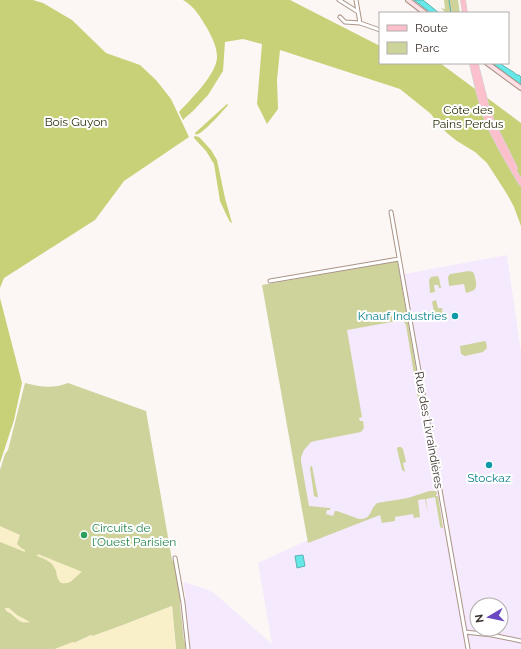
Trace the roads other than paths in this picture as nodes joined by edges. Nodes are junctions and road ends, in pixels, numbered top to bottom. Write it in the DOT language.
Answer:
graph roads {
  1 [pos="340,0"];
  2 [pos="356,0"];
  3 [pos="408,0"];
  4 [pos="461,0"];
  5 [pos="419,9"];
  6 [pos="463,10"];
  7 [pos="358,12"];
  8 [pos="417,12"];
  9 [pos="424,12"];
  10 [pos="340,17"];
  11 [pos="360,23"];
  12 [pos="379,30"];
  13 [pos="474,64"];
  14 [pos="489,64"];
  15 [pos="521,88"];
  16 [pos="521,182"];
  17 [pos="391,212"];
  18 [pos="399,259"];
  19 [pos="270,281"];
  20 [pos="176,558"];
  21 [pos="465,632"];
  22 [pos="521,641"];
  23 [pos="188,649"];
  24 [pos="468,649"];
  1 -- 7 [label="street"];
  2 -- 7 [label="street"];
  3 -- 5 [label="main road"];
  4 -- 6 [label="main road"];
  5 -- 8 [label="street"];
  5 -- 9 [label="main road"];
  7 -- 11 [label="street"];
  10 -- 11 [label="street"];
  11 -- 12 [label="street"];
  13 -- 16 [label="main road"];
  14 -- 15 [label="main road"];
  17 -- 18 [label="street, Rue des Livraindières"];
  18 -- 19 [label="street"];
  18 -- 21 [label="street, Rue des Livraindières"];
  20 -- 23 [label="street"];
  21 -- 22 [label="street"];
  21 -- 24 [label="street, Rue des Livraindières"];
}
